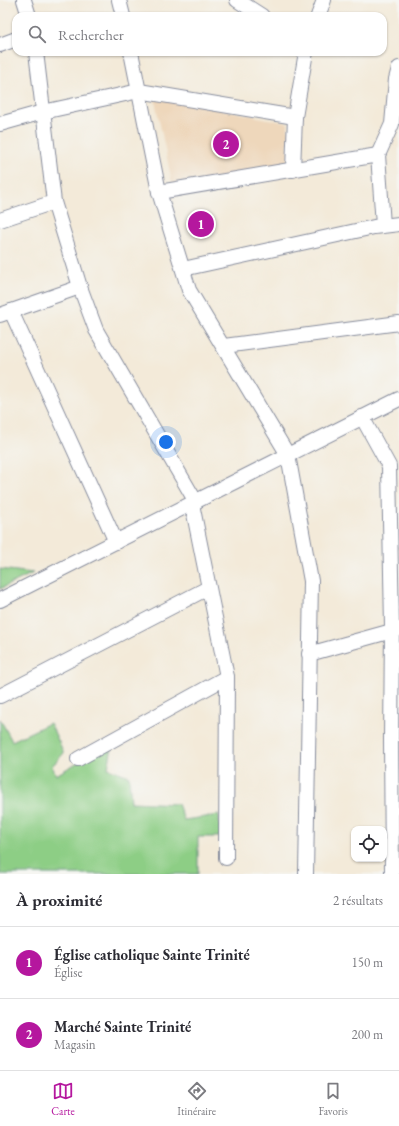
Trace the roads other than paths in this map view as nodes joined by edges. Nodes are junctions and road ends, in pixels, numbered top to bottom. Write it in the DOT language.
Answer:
graph roads {
  1 [pos="24,0"];
  2 [pos="119,0"];
  3 [pos="237,0"];
  4 [pos="324,0"];
  5 [pos="28,12"];
  6 [pos="122,12"];
  7 [pos="256,12"];
  8 [pos="320,12"];
  9 [pos="12,40"];
  10 [pos="0,45"];
  11 [pos="36,56"];
  12 [pos="132,56"];
  13 [pos="305,56"];
  14 [pos="399,68"];
  15 [pos="139,91"];
  16 [pos="43,112"];
  17 [pos="295,117"];
  18 [pos="0,124"];
  19 [pos="378,155"];
  20 [pos="293,170"];
  21 [pos="159,192"];
  22 [pos="54,202"];
  23 [pos="0,220"];
  24 [pos="399,224"];
  25 [pos="383,225"];
  26 [pos="183,269"];
  27 [pos="80,287"];
  28 [pos="5,313"];
  29 [pos="399,323"];
  30 [pos="224,346"];
  31 [pos="399,399"];
  32 [pos="362,418"];
  33 [pos="288,455"];
  34 [pos="194,502"];
  35 [pos="116,542"];
  36 [pos="208,588"];
  37 [pos="0,600"];
  38 [pos="395,629"];
  39 [pos="309,654"];
  40 [pos="227,676"];
  41 [pos="0,696"];
  42 [pos="395,715"];
  43 [pos="78,759"];
  44 [pos="226,858"];
  45 [pos="306,874"];
  46 [pos="392,874"];
  1 -- 5 [label="street"];
  2 -- 6 [label="street"];
  3 -- 7 [label="street"];
  4 -- 8 [label="street"];
  9 -- 10 [label="street"];
  11 -- 16 [label="street"];
  12 -- 15 [label="street"];
  13 -- 17 [label="street"];
  14 -- 19 [label="street"];
  15 -- 16 [label="street"];
  15 -- 17 [label="street"];
  15 -- 21 [label="street"];
  16 -- 18 [label="street"];
  16 -- 22 [label="street"];
  17 -- 20 [label="street"];
  19 -- 20 [label="street"];
  19 -- 25 [label="street"];
  20 -- 21 [label="street"];
  21 -- 26 [label="street"];
  22 -- 23 [label="street"];
  22 -- 27 [label="street"];
  24 -- 25 [label="street"];
  25 -- 26 [label="street"];
  26 -- 30 [label="street"];
  27 -- 28 [label="street"];
  27 -- 34 [label="street"];
  28 -- 35 [label="street"];
  29 -- 30 [label="street"];
  30 -- 33 [label="street"];
  31 -- 32 [label="street"];
  32 -- 33 [label="street"];
  32 -- 38 [label="street"];
  33 -- 34 [label="street"];
  33 -- 39 [label="street"];
  34 -- 35 [label="street"];
  34 -- 36 [label="street"];
  35 -- 37 [label="street"];
  36 -- 40 [label="street"];
  36 -- 41 [label="street"];
  38 -- 39 [label="street"];
  38 -- 42 [label="street"];
  39 -- 45 [label="street"];
  40 -- 43 [label="street"];
  40 -- 44 [label="street"];
  42 -- 46 [label="street"];
}
